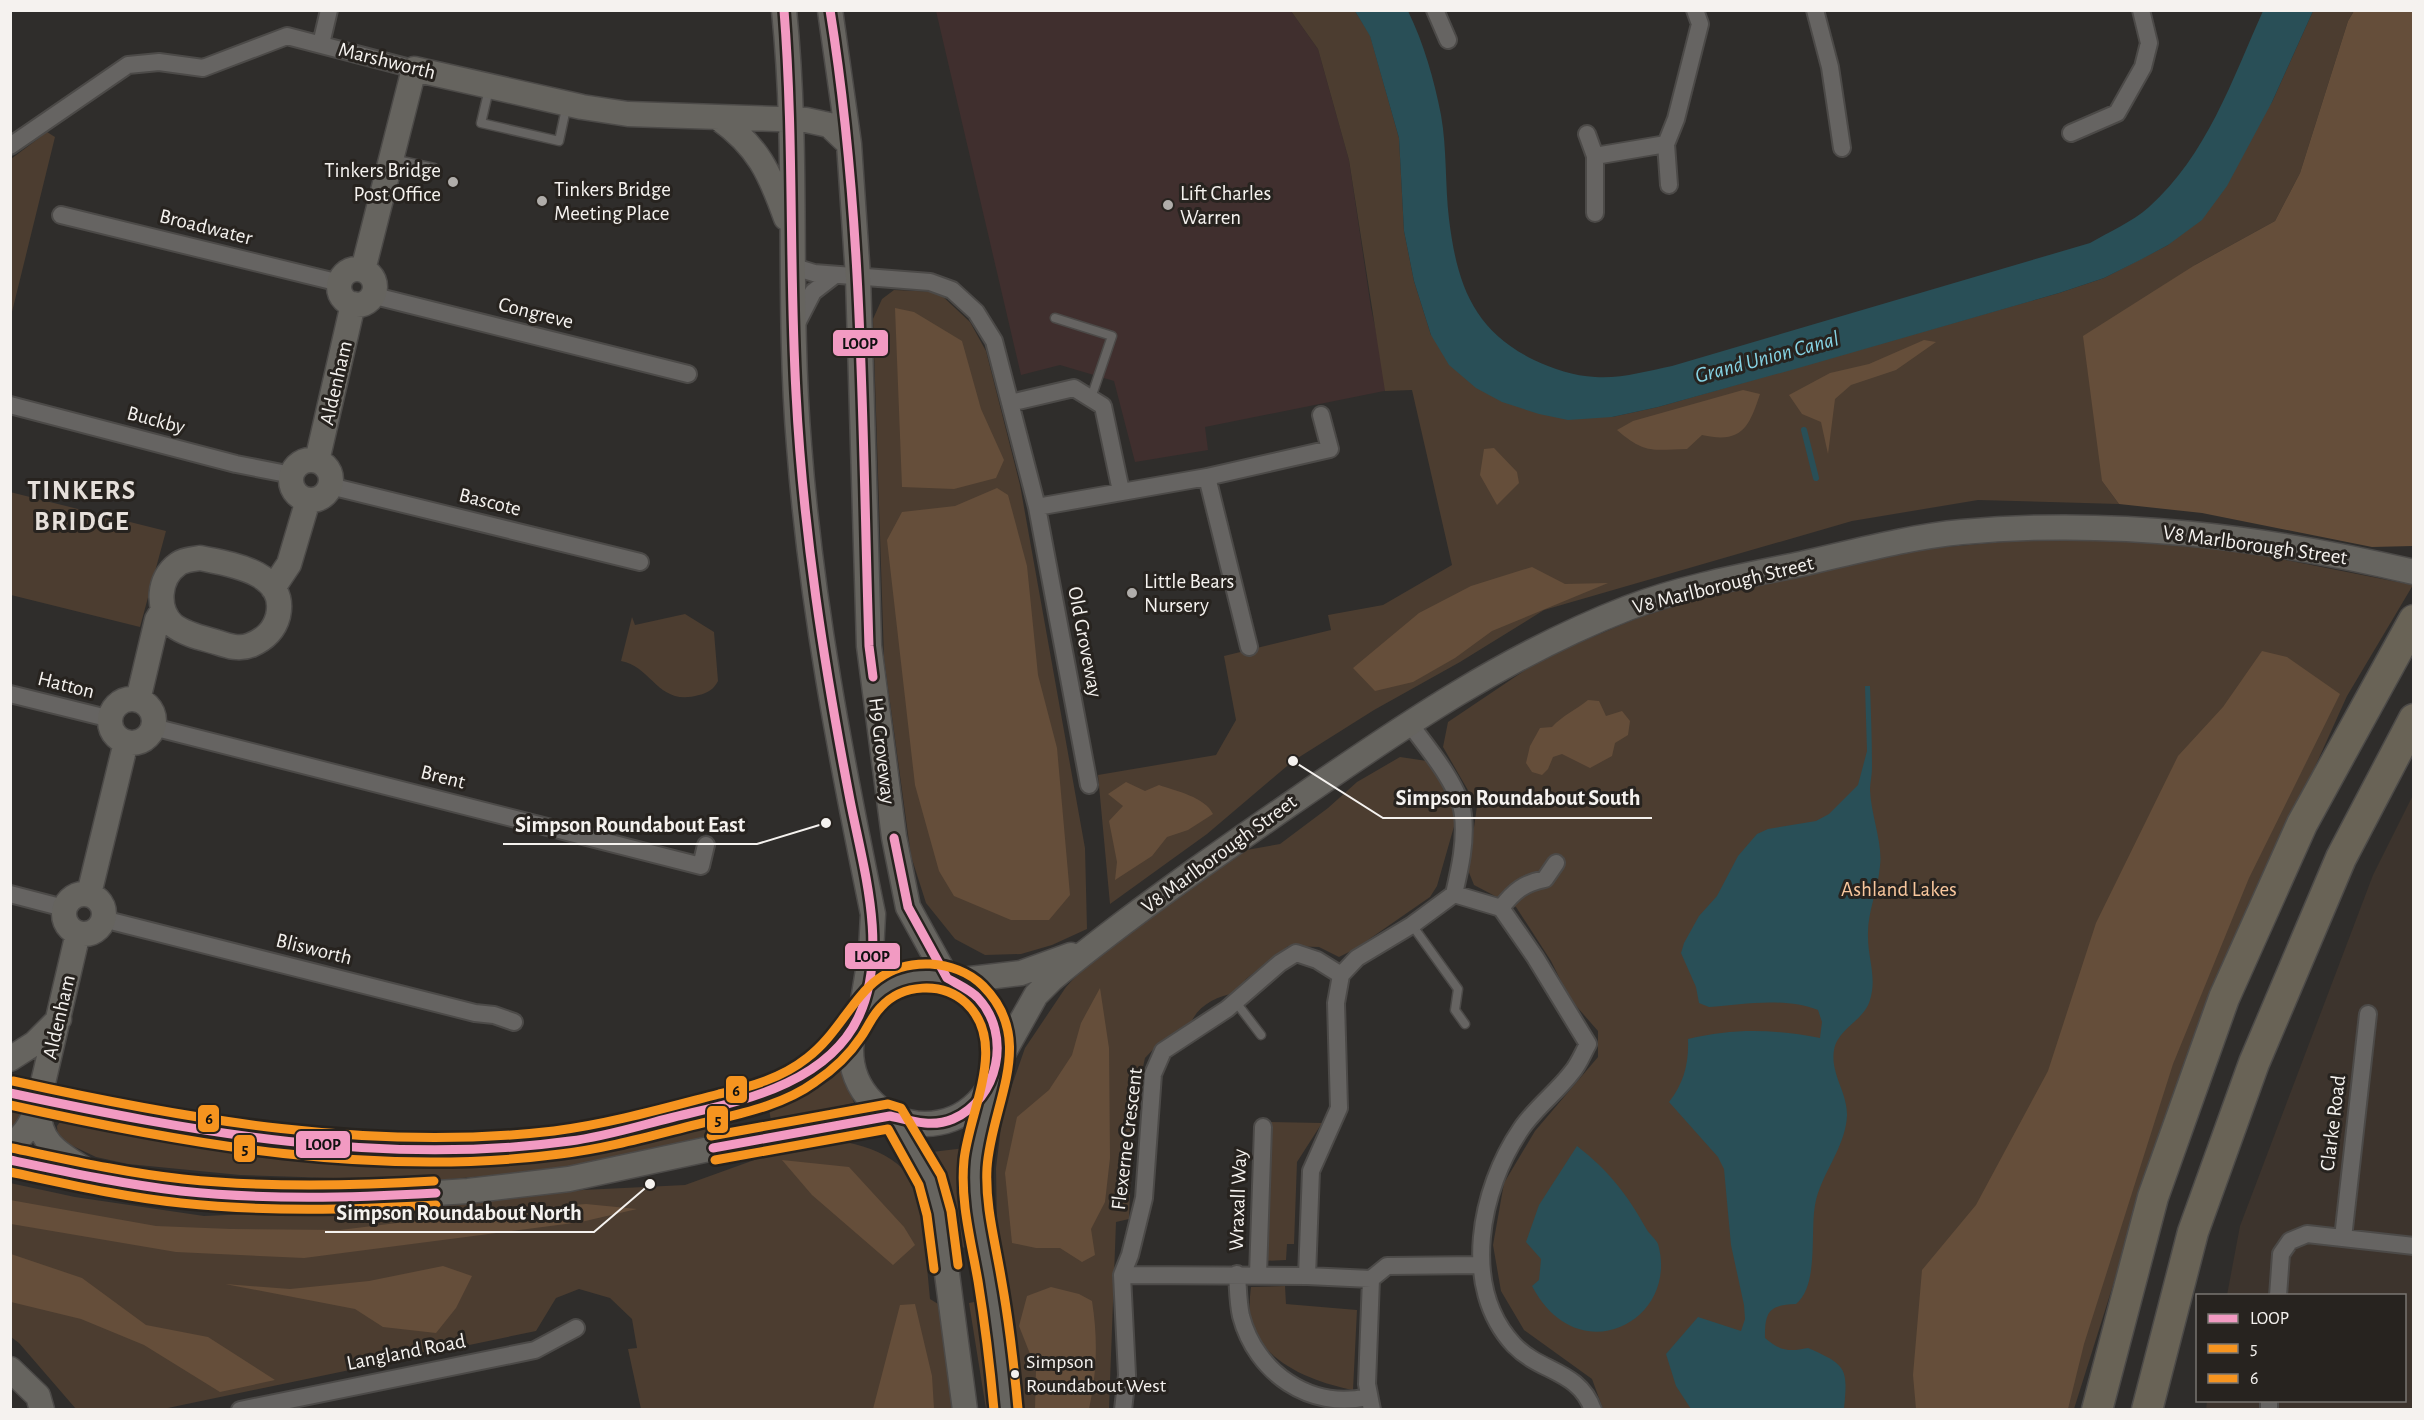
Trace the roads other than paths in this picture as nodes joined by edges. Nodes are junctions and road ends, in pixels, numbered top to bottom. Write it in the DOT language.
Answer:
graph roads {
  1 [pos="329,10"];
  2 [pos="784,10"];
  3 [pos="830,10"];
  4 [pos="1435,10"];
  5 [pos="1695,10"];
  6 [pos="1815,10"];
  7 [pos="2141,10"];
  8 [pos="1448,40"];
  9 [pos="321,44"];
  10 [pos="838,65"];
  11 [pos="414,69"];
  12 [pos="490,86"];
  13 [pos="567,104"];
  14 [pos="718,118"];
  15 [pos="799,119"];
  16 [pos="2071,133"];
  17 [pos="1587,134"];
  18 [pos="1666,144"];
  19 [pos="10,146"];
  20 [pos="1842,148"];
  21 [pos="850,151"];
  22 [pos="1595,156"];
  23 [pos="392,158"];
  24 [pos="434,168"];
  25 [pos="782,175"];
  26 [pos="1669,185"];
  27 [pos="1595,213"];
  28 [pos="61,214"];
  29 [pos="792,251"];
  30 [pos="363,270"];
  31 [pos="846,276"];
  32 [pos="340,283"];
  33 [pos="375,291"];
  34 [pos="353,304"];
  35 [pos="1055,318"];
  36 [pos="793,332"];
  37 [pos="688,374"];
  38 [pos="1091,398"];
  39 [pos="1010,403"];
  40 [pos="10,405"];
  41 [pos="1321,415"];
  42 [pos="317,461"];
  43 [pos="292,476"];
  44 [pos="1207,477"];
  45 [pos="330,486"];
  46 [pos="1120,491"];
  47 [pos="308,500"];
  48 [pos="1037,507"];
  49 [pos="640,562"];
  50 [pos="2414,572"];
  51 [pos="273,588"];
  52 [pos="164,610"];
  53 [pos="2414,620"];
  54 [pos="1249,647"];
  55 [pos="10,694"];
  56 [pos="138,700"];
  57 [pos="111,719"];
  58 [pos="2414,719"];
  59 [pos="1409,723"];
  60 [pos="153,727"];
  61 [pos="126,742"];
  62 [pos="1089,785"];
  63 [pos="706,845"];
  64 [pos="1556,863"];
  65 [pos="10,894"];
  66 [pos="89,894"];
  67 [pos="1454,894"];
  68 [pos="64,908"];
  69 [pos="1501,908"];
  70 [pos="104,919"];
  71 [pos="1412,925"];
  72 [pos="78,933"];
  73 [pos="1089,948"];
  74 [pos="1341,975"];
  75 [pos="950,980"];
  76 [pos="1235,1001"];
  77 [pos="2368,1014"];
  78 [pos="858,1018"];
  79 [pos="59,1019"];
  80 [pos="514,1022"];
  81 [pos="1465,1024"];
  82 [pos="1261,1035"];
  83 [pos="10,1059"];
  84 [pos="995,1072"];
  85 [pos="10,1093"];
  86 [pos="39,1100"];
  87 [pos="893,1117"];
  88 [pos="1263,1127"];
  89 [pos="10,1145"];
  90 [pos="10,1160"];
  91 [pos="99,1178"];
  92 [pos="2343,1238"];
  93 [pos="2414,1246"];
  94 [pos="1480,1265"];
  95 [pos="1237,1274"];
  96 [pos="1122,1275"];
  97 [pos="1258,1275"];
  98 [pos="1307,1276"];
  99 [pos="1371,1279"];
  100 [pos="2278,1294"];
  101 [pos="576,1328"];
  102 [pos="10,1369"];
  103 [pos="1370,1403"];
  104 [pos="42,1410"];
  105 [pos="240,1410"];
  106 [pos="965,1410"];
  107 [pos="1006,1410"];
  108 [pos="1123,1410"];
  109 [pos="1593,1410"];
  110 [pos="2097,1410"];
  111 [pos="2147,1410"];
  1 -- 9 [label="street"];
  2 -- 15 [label="street"];
  3 -- 10 [label="street, H9 Groveway"];
  4 -- 8 [label="street"];
  5 -- 18 [label="street"];
  6 -- 20 [label="street"];
  7 -- 16 [label="street"];
  9 -- 11 [label="street, Marshworth"];
  9 -- 19 [label="street, Marshworth"];
  10 -- 15 [label="street"];
  10 -- 21 [label="street, H9 Groveway"];
  11 -- 12 [label="street, Marshworth"];
  11 -- 23 [label="street"];
  12 -- 13 [label="street, Marshworth"];
  12 -- 13 [label="lane"];
  13 -- 14 [label="street, Marshworth"];
  14 -- 15 [label="street, Marshworth"];
  14 -- 25 [label="street"];
  15 -- 21 [label="street, Marshworth"];
  15 -- 25 [label="street"];
  17 -- 22 [label="street"];
  18 -- 22 [label="street"];
  18 -- 26 [label="street"];
  21 -- 31 [label="street, H9 Groveway"];
  22 -- 27 [label="street"];
  23 -- 24 [label="lane"];
  23 -- 30 [label="street"];
  25 -- 29 [label="street, H9 Groveway"];
  28 -- 32 [label="street, Broadwater"];
  29 -- 31 [label="street, Old Groveway"];
  29 -- 36 [label="street, H9 Groveway"];
  30 -- 32 [label="street"];
  30 -- 33 [label="street"];
  31 -- 36 [label="street"];
  31 -- 39 [label="street, Old Groveway"];
  31 -- 75 [label="street, H9 Groveway"];
  32 -- 34 [label="street"];
  33 -- 34 [label="street"];
  33 -- 37 [label="street, Congreve"];
  34 -- 42 [label="street, Aldenham"];
  35 -- 38 [label="lane"];
  36 -- 78 [label="street, H9 Groveway"];
  38 -- 39 [label="street"];
  38 -- 46 [label="street"];
  39 -- 48 [label="street, Old Groveway"];
  40 -- 43 [label="street, Buckby"];
  41 -- 44 [label="street"];
  42 -- 43 [label="street"];
  42 -- 45 [label="street"];
  43 -- 47 [label="street"];
  44 -- 46 [label="street"];
  44 -- 54 [label="street"];
  45 -- 47 [label="street"];
  45 -- 49 [label="street, Bascote"];
  46 -- 48 [label="street"];
  47 -- 51 [label="street"];
  48 -- 62 [label="street, Old Groveway"];
  50 -- 59 [label="street, V8 Marlborough Street"];
  51 -- 52 [label="street"];
  51 -- 52 [label="street"];
  52 -- 56 [label="street"];
  53 -- 110 [label="highway"];
  55 -- 57 [label="street, Hatton"];
  56 -- 57 [label="street"];
  56 -- 60 [label="street"];
  57 -- 61 [label="street"];
  58 -- 111 [label="highway"];
  59 -- 67 [label="street"];
  59 -- 73 [label="street, V8 Marlborough Street"];
  60 -- 61 [label="street"];
  60 -- 63 [label="street, Brent"];
  61 -- 66 [label="street"];
  64 -- 69 [label="street"];
  65 -- 68 [label="street"];
  66 -- 68 [label="street"];
  66 -- 70 [label="street"];
  67 -- 69 [label="street"];
  67 -- 71 [label="street"];
  68 -- 72 [label="street"];
  69 -- 94 [label="street"];
  70 -- 72 [label="street"];
  70 -- 80 [label="street, Blisworth"];
  71 -- 74 [label="street"];
  71 -- 81 [label="lane"];
  72 -- 79 [label="street, Aldenham"];
  73 -- 75 [label="street, V8 Marlborough Street"];
  73 -- 84 [label="street, V8 Marlborough Street"];
  74 -- 76 [label="street, Flexerne Crescent"];
  74 -- 98 [label="street"];
  75 -- 78 [label="street"];
  75 -- 84 [label="street"];
  76 -- 82 [label="lane"];
  76 -- 96 [label="street, Flexerne Crescent"];
  77 -- 92 [label="street, Clarke Road"];
  78 -- 86 [label="street"];
  78 -- 87 [label="street"];
  79 -- 83 [label="street"];
  79 -- 86 [label="street, Aldenham"];
  84 -- 87 [label="street"];
  84 -- 107 [label="street"];
  85 -- 86 [label="street"];
  86 -- 89 [label="street"];
  86 -- 91 [label="street"];
  87 -- 91 [label="street"];
  87 -- 106 [label="street"];
  88 -- 97 [label="street, Wraxall Way"];
  90 -- 91 [label="street"];
  92 -- 93 [label="street"];
  92 -- 100 [label="street"];
  94 -- 99 [label="street"];
  94 -- 109 [label="street"];
  95 -- 96 [label="street, Wraxall Way"];
  95 -- 97 [label="street, Wraxall Way"];
  95 -- 103 [label="street, Wraxall Way"];
  96 -- 108 [label="street, Flexerne Crescent"];
  97 -- 98 [label="street, Wraxall Way"];
  98 -- 99 [label="street, Wraxall Way"];
  99 -- 103 [label="street"];
  101 -- 105 [label="street, Langland Road"];
  102 -- 104 [label="street"];
}
